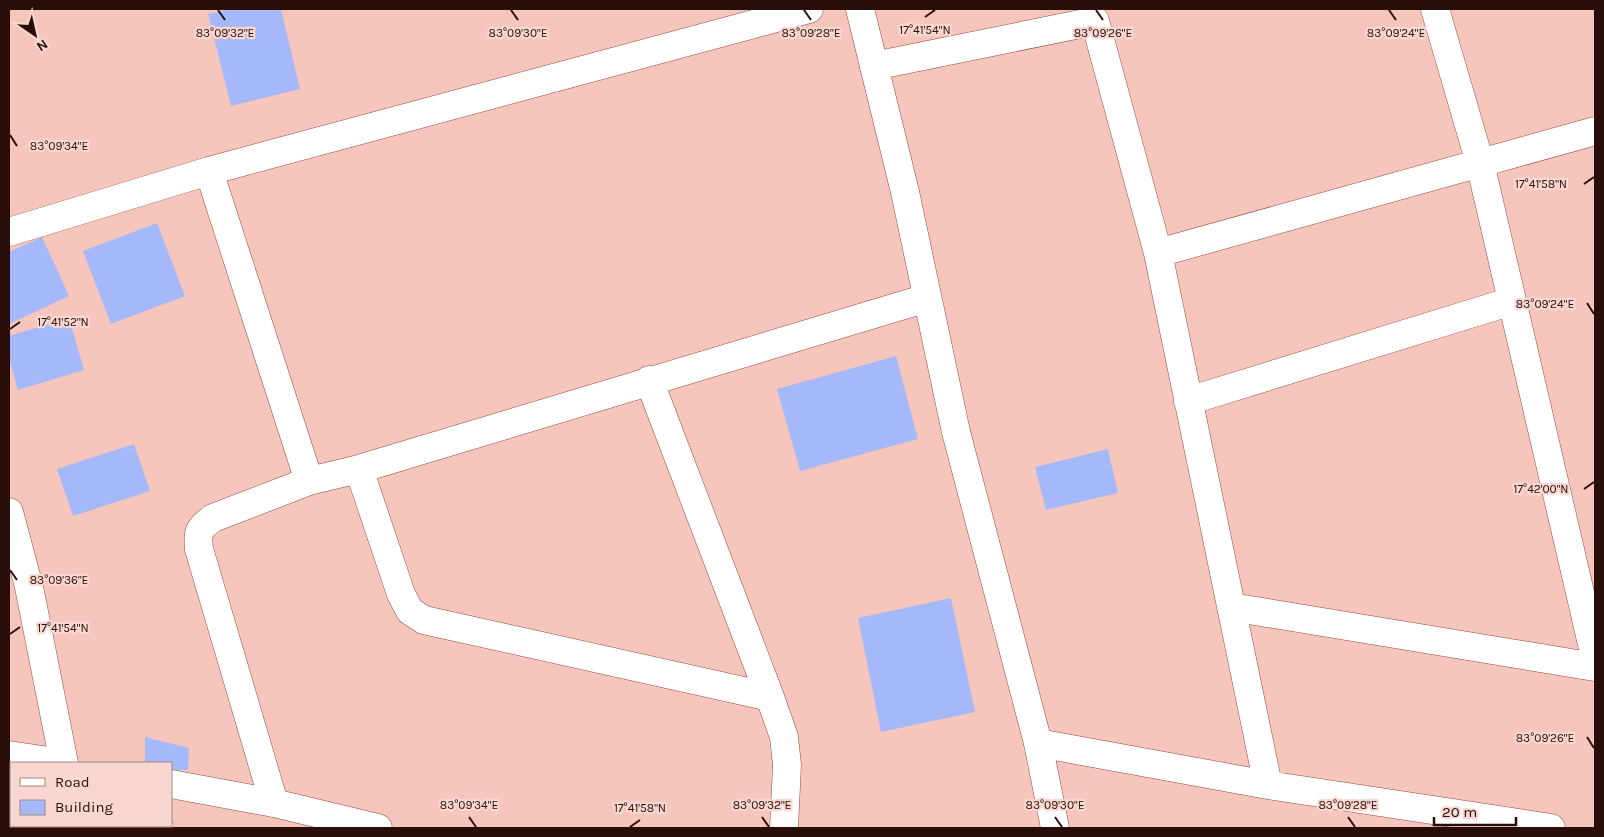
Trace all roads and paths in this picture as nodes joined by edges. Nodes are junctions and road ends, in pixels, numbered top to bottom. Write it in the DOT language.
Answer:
graph roads {
  1 [pos="809,9"];
  2 [pos="860,9"];
  3 [pos="1435,9"];
  4 [pos="874,66"];
  5 [pos="1595,132"];
  6 [pos="1480,163"];
  7 [pos="209,171"];
  8 [pos="9,232"];
  9 [pos="1158,253"];
  10 [pos="928,298"];
  11 [pos="1512,301"];
  12 [pos="649,380"];
  13 [pos="1188,401"];
  14 [pos="359,469"];
  15 [pos="309,481"];
  16 [pos="9,512"];
  17 [pos="1231,607"];
  18 [pos="1595,657"];
  19 [pos="1595,667"];
  20 [pos="770,697"];
  21 [pos="1038,743"];
  22 [pos="9,755"];
  23 [pos="56,762"];
  24 [pos="63,762"];
  25 [pos="172,784"];
  26 [pos="1268,785"];
  27 [pos="274,803"];
  28 [pos="378,828"];
  29 [pos="784,828"];
  30 [pos="1055,828"];
  31 [pos="1551,828"];
  1 -- 7 [label="street"];
  2 -- 4 [label="street"];
  3 -- 6 [label="street"];
  4 -- 9 [label="street"];
  4 -- 10 [label="street"];
  5 -- 6 [label="street"];
  6 -- 9 [label="street"];
  6 -- 11 [label="street"];
  7 -- 8 [label="street"];
  7 -- 15 [label="street"];
  9 -- 13 [label="street"];
  10 -- 12 [label="street"];
  10 -- 21 [label="street"];
  11 -- 13 [label="street"];
  11 -- 18 [label="street"];
  12 -- 14 [label="street"];
  12 -- 20 [label="street"];
  13 -- 17 [label="street"];
  14 -- 15 [label="street"];
  14 -- 20 [label="street"];
  15 -- 27 [label="street"];
  16 -- 24 [label="street"];
  17 -- 19 [label="street"];
  17 -- 26 [label="street"];
  20 -- 29 [label="street"];
  21 -- 26 [label="street"];
  21 -- 30 [label="street"];
  22 -- 23 [label="street"];
  25 -- 27 [label="street"];
  26 -- 31 [label="street"];
  27 -- 28 [label="street"];
}
